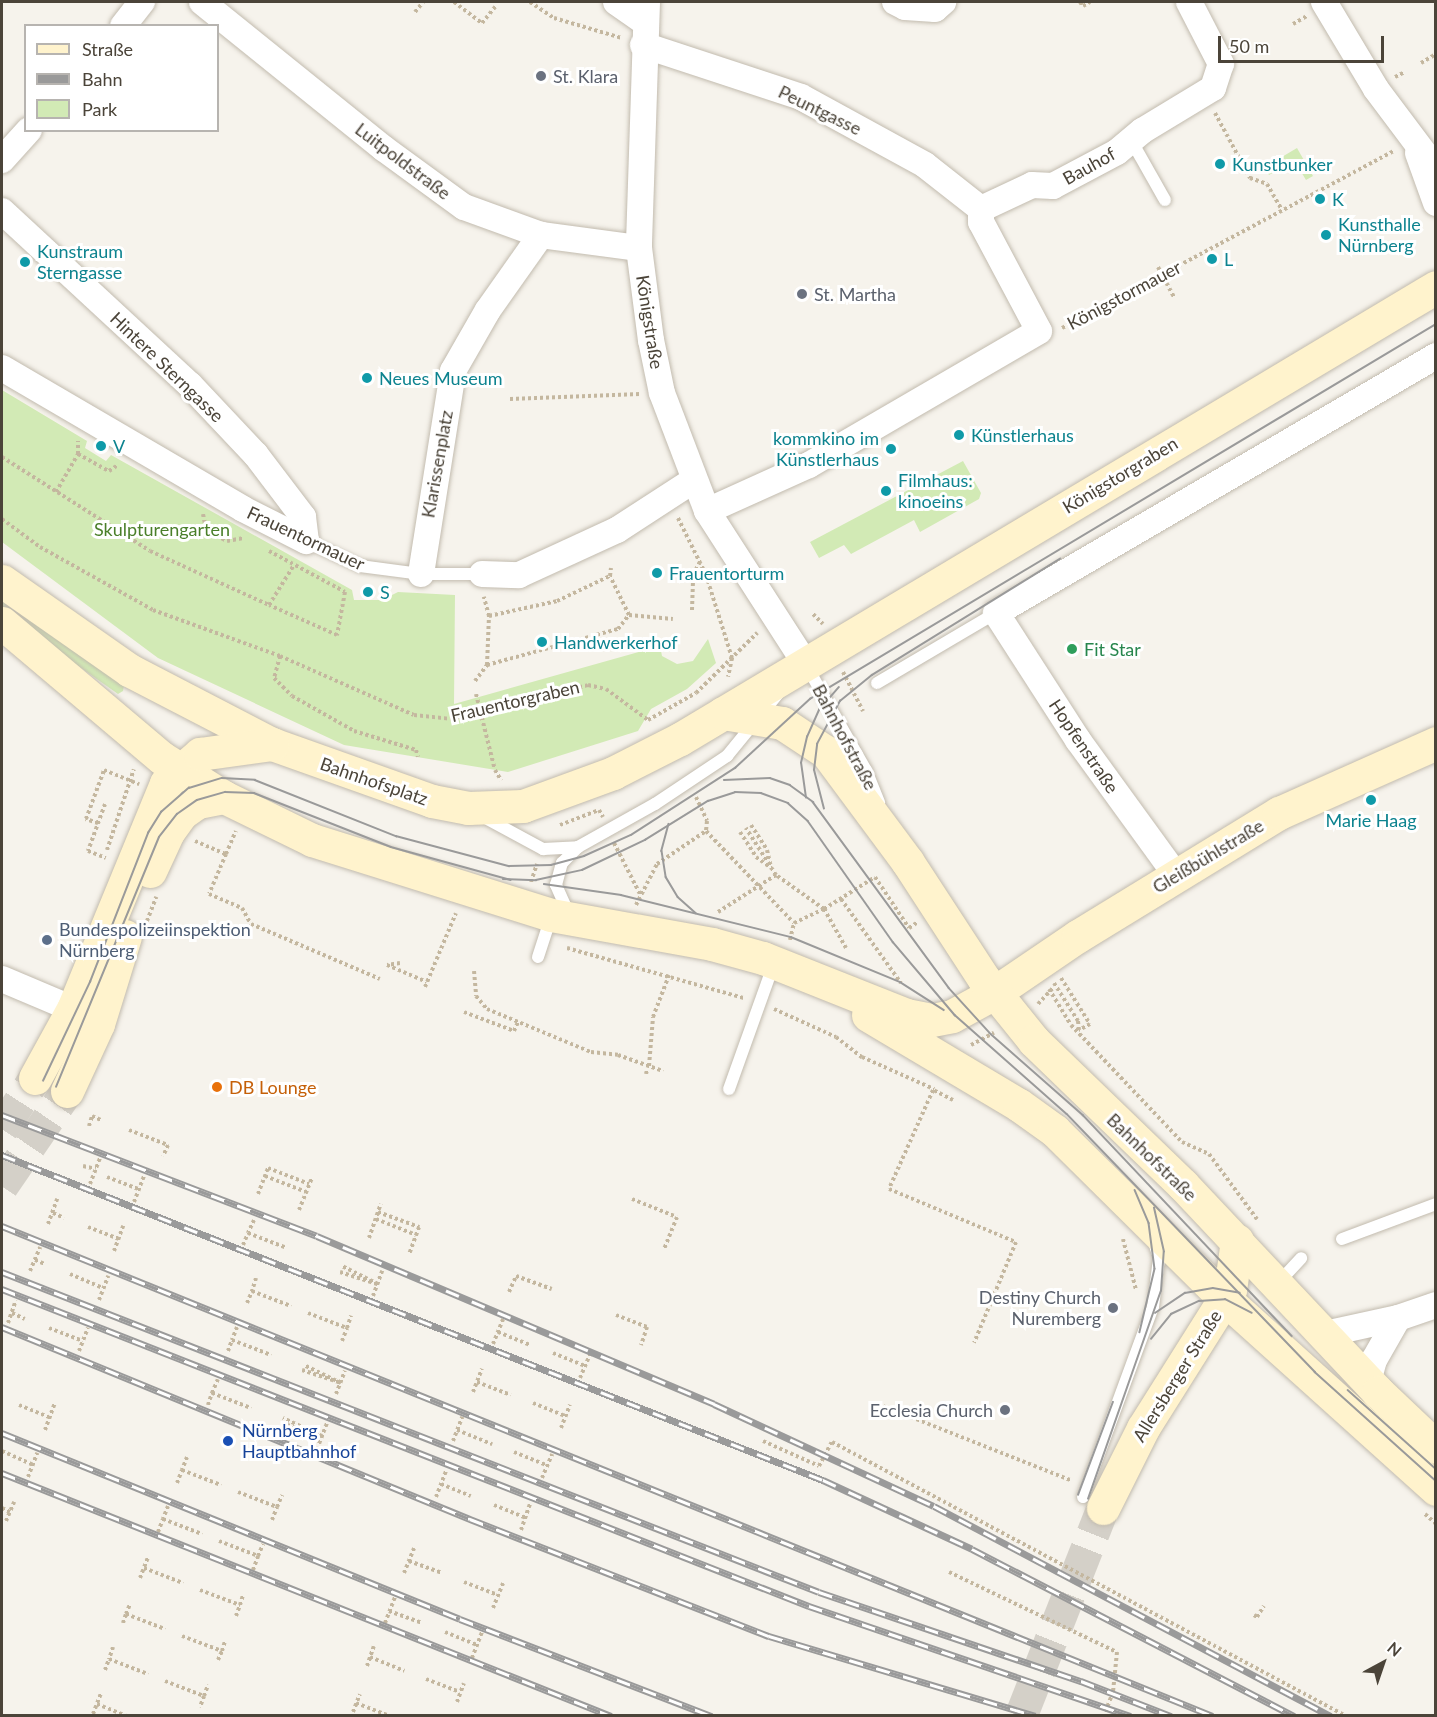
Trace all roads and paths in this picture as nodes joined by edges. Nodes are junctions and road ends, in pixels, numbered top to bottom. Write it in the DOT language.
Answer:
graph roads {
  1 [pos="142,2"];
  2 [pos="202,2"];
  3 [pos="423,2"];
  4 [pos="454,2"];
  5 [pos="530,2"];
  6 [pos="616,2"];
  7 [pos="895,2"];
  8 [pos="942,2"];
  9 [pos="1080,2"];
  10 [pos="1090,2"];
  11 [pos="1189,2"];
  12 [pos="1324,2"];
  13 [pos="496,6"];
  14 [pos="415,12"];
  15 [pos="645,23"];
  16 [pos="125,24"];
  17 [pos="1436,54"];
  18 [pos="1421,63"];
  19 [pos="1209,91"];
  20 [pos="27,132"];
  21 [pos="1425,139"];
  22 [pos="1131,140"];
  23 [pos="2,160"];
  24 [pos="1436,169"];
  25 [pos="1165,200"];
  26 [pos="1436,203"];
  27 [pos="981,209"];
  28 [pos="1282,210"];
  29 [pos="2,211"];
  30 [pos="541,235"];
  31 [pos="639,248"];
  32 [pos="1158,267"];
  33 [pos="1161,275"];
  34 [pos="1436,287"];
  35 [pos="1174,297"];
  36 [pos="1039,331"];
  37 [pos="1436,356"];
  38 [pos="2,368"];
  39 [pos="662,393"];
  40 [pos="512,399"];
  41 [pos="2,457"];
  42 [pos="126,469"];
  43 [pos="694,480"];
  44 [pos="56,492"];
  45 [pos="667,495"];
  46 [pos="195,509"];
  47 [pos="707,511"];
  48 [pos="2,519"];
  49 [pos="250,541"];
  50 [pos="306,541"];
  51 [pos="259,546"];
  52 [pos="700,562"];
  53 [pos="294,565"];
  54 [pos="611,568"];
  55 [pos="421,574"];
  56 [pos="482,574"];
  57 [pos="610,576"];
  58 [pos="2,581"];
  59 [pos="269,604"];
  60 [pos="692,610"];
  61 [pos="996,613"];
  62 [pos="629,615"];
  63 [pos="673,619"];
  64 [pos="2,623"];
  65 [pos="766,624"];
  66 [pos="280,656"];
  67 [pos="732,658"];
  68 [pos="486,665"];
  69 [pos="800,666"];
  70 [pos="129,670"];
  71 [pos="729,677"];
  72 [pos="475,681"];
  73 [pos="877,683"];
  74 [pos="476,694"];
  75 [pos="100,708"];
  76 [pos="723,713"];
  77 [pos="762,717"];
  78 [pos="1436,743"];
  79 [pos="272,744"];
  80 [pos="418,757"];
  81 [pos="179,769"];
  82 [pos="495,770"];
  83 [pos="131,782"];
  84 [pos="224,797"];
  85 [pos="105,804"];
  86 [pos="468,808"];
  87 [pos="707,821"];
  88 [pos="98,823"];
  89 [pos="560,825"];
  90 [pos="751,825"];
  91 [pos="746,828"];
  92 [pos="236,830"];
  93 [pos="609,831"];
  94 [pos="706,831"];
  95 [pos="740,832"];
  96 [pos="189,838"];
  97 [pos="896,846"];
  98 [pos="578,847"];
  99 [pos="543,849"];
  100 [pos="226,854"];
  101 [pos="106,858"];
  102 [pos="771,868"];
  103 [pos="776,875"];
  104 [pos="1176,875"];
  105 [pos="758,887"];
  106 [pos="528,890"];
  107 [pos="641,896"];
  108 [pos="841,898"];
  109 [pos="636,905"];
  110 [pos="824,909"];
  111 [pos="456,912"];
  112 [pos="718,912"];
  113 [pos="923,919"];
  114 [pos="794,923"];
  115 [pos="562,927"];
  116 [pos="846,948"];
  117 [pos="782,953"];
  118 [pos="538,957"];
  119 [pos="400,963"];
  120 [pos="474,971"];
  121 [pos="669,975"];
  122 [pos="1061,978"];
  123 [pos="2,979"];
  124 [pos="380,979"];
  125 [pos="825,979"];
  126 [pos="1054,982"];
  127 [pos="1047,986"];
  128 [pos="905,989"];
  129 [pos="994,993"];
  130 [pos="762,1004"];
  131 [pos="73,1009"];
  132 [pos="464,1012"];
  133 [pos="518,1022"];
  134 [pos="1001,1028"];
  135 [pos="1079,1030"];
  136 [pos="647,1070"];
  137 [pos="663,1071"];
  138 [pos="945,1073"];
  139 [pos="35,1078"];
  140 [pos="729,1089"];
  141 [pos="933,1090"];
  142 [pos="67,1091"];
  143 [pos="960,1103"];
  144 [pos="101,1120"];
  145 [pos="89,1126"];
  146 [pos="129,1130"];
  147 [pos="164,1156"];
  148 [pos="100,1158"];
  149 [pos="83,1166"];
  150 [pos="96,1169"];
  151 [pos="144,1176"];
  152 [pos="266,1176"];
  153 [pos="107,1177"];
  154 [pos="312,1177"];
  155 [pos="90,1184"];
  156 [pos="309,1184"];
  157 [pos="139,1189"];
  158 [pos="306,1192"];
  159 [pos="258,1194"];
  160 [pos="57,1199"];
  161 [pos="632,1199"];
  162 [pos="134,1202"];
  163 [pos="1436,1203"];
  164 [pos="381,1204"];
  165 [pos="299,1210"];
  166 [pos="378,1212"];
  167 [pos="53,1213"];
  168 [pos="64,1218"];
  169 [pos="376,1219"];
  170 [pos="254,1220"];
  171 [pos="1129,1222"];
  172 [pos="48,1224"];
  173 [pos="123,1226"];
  174 [pos="88,1227"];
  175 [pos="249,1233"];
  176 [pos="1250,1234"];
  177 [pos="416,1235"];
  178 [pos="369,1238"];
  179 [pos="119,1239"];
  180 [pos="1342,1239"];
  181 [pos="243,1245"];
  182 [pos="40,1247"];
  183 [pos="285,1247"];
  184 [pos="1128,1247"];
  185 [pos="664,1250"];
  186 [pos="114,1251"];
  187 [pos="409,1254"];
  188 [pos="1301,1257"];
  189 [pos="35,1260"];
  190 [pos="45,1264"];
  191 [pos="342,1266"];
  192 [pos="30,1271"];
  193 [pos="382,1271"];
  194 [pos="340,1272"];
  195 [pos="70,1274"];
  196 [pos="108,1276"];
  197 [pos="256,1278"];
  198 [pos="378,1284"];
  199 [pos="1278,1284"];
  200 [pos="104,1288"];
  201 [pos="552,1289"];
  202 [pos="252,1291"];
  203 [pos="510,1292"];
  204 [pos="373,1296"];
  205 [pos="1225,1299"];
  206 [pos="16,1300"];
  207 [pos="99,1300"];
  208 [pos="247,1303"];
  209 [pos="1436,1305"];
  210 [pos="291,1306"];
  211 [pos="12,1313"];
  212 [pos="308,1313"];
  213 [pos="616,1315"];
  214 [pos="351,1316"];
  215 [pos="25,1318"];
  216 [pos="503,1318"];
  217 [pos="1398,1318"];
  218 [pos="8,1323"];
  219 [pos="49,1328"];
  220 [pos="88,1328"];
  221 [pos="237,1328"];
  222 [pos="347,1328"];
  223 [pos="498,1332"];
  224 [pos="1325,1334"];
  225 [pos="232,1340"];
  226 [pos="83,1341"];
  227 [pos="342,1341"];
  228 [pos="974,1343"];
  229 [pos="493,1344"];
  230 [pos="530,1345"];
  231 [pos="641,1345"];
  232 [pos="228,1351"];
  233 [pos="79,1352"];
  234 [pos="553,1353"];
  235 [pos="590,1354"];
  236 [pos="272,1355"];
  237 [pos="304,1365"];
  238 [pos="585,1366"];
  239 [pos="482,1369"];
  240 [pos="302,1370"];
  241 [pos="345,1371"];
  242 [pos="580,1378"];
  243 [pos="218,1379"];
  244 [pos="477,1382"];
  245 [pos="1368,1382"];
  246 [pos="340,1383"];
  247 [pos="473,1392"];
  248 [pos="212,1393"];
  249 [pos="336,1394"];
  250 [pos="511,1395"];
  251 [pos="55,1403"];
  252 [pos="533,1403"];
  253 [pos="19,1405"];
  254 [pos="207,1405"];
  255 [pos="570,1405"];
  256 [pos="883,1406"];
  257 [pos="251,1408"];
  258 [pos="565,1416"];
  259 [pos="50,1417"];
  260 [pos="462,1417"];
  261 [pos="283,1418"];
  262 [pos="281,1423"];
  263 [pos="327,1423"];
  264 [pos="561,1428"];
  265 [pos="45,1430"];
  266 [pos="457,1430"];
  267 [pos="322,1436"];
  268 [pos="453,1441"];
  269 [pos="763,1441"];
  270 [pos="492,1444"];
  271 [pos="1436,1447"];
  272 [pos="317,1449"];
  273 [pos="2,1451"];
  274 [pos="514,1452"];
  275 [pos="37,1454"];
  276 [pos="552,1454"];
  277 [pos="187,1457"];
  278 [pos="33,1465"];
  279 [pos="548,1465"];
  280 [pos="182,1470"];
  281 [pos="446,1470"];
  282 [pos="28,1477"];
  283 [pos="542,1478"];
  284 [pos="1072,1481"];
  285 [pos="177,1483"];
  286 [pos="441,1484"];
  287 [pos="221,1485"];
  288 [pos="1436,1489"];
  289 [pos="238,1492"];
  290 [pos="282,1495"];
  291 [pos="471,1496"];
  292 [pos="435,1497"];
  293 [pos="14,1502"];
  294 [pos="1093,1502"];
  295 [pos="530,1504"];
  296 [pos="494,1505"];
  297 [pos="168,1506"];
  298 [pos="277,1507"];
  299 [pos="2,1508"];
  300 [pos="10,1512"];
  301 [pos="526,1518"];
  302 [pos="163,1519"];
  303 [pos="272,1520"];
  304 [pos="6,1521"];
  305 [pos="520,1530"];
  306 [pos="158,1532"];
  307 [pos="202,1534"];
  308 [pos="219,1540"];
  309 [pos="263,1544"];
  310 [pos="414,1548"];
  311 [pos="258,1556"];
  312 [pos="148,1557"];
  313 [pos="409,1561"];
  314 [pos="144,1568"];
  315 [pos="253,1570"];
  316 [pos="949,1572"];
  317 [pos="404,1573"];
  318 [pos="442,1573"];
  319 [pos="140,1578"];
  320 [pos="464,1582"];
  321 [pos="183,1583"];
  322 [pos="503,1583"];
  323 [pos="200,1590"];
  324 [pos="243,1595"];
  325 [pos="498,1595"];
  326 [pos="395,1597"];
  327 [pos="130,1604"];
  328 [pos="240,1605"];
  329 [pos="1264,1606"];
  330 [pos="493,1608"];
  331 [pos="389,1611"];
  332 [pos="126,1614"];
  333 [pos="1254,1615"];
  334 [pos="236,1616"];
  335 [pos="123,1623"];
  336 [pos="385,1623"];
  337 [pos="422,1623"];
  338 [pos="165,1629"];
  339 [pos="445,1632"];
  340 [pos="482,1632"];
  341 [pos="182,1636"];
  342 [pos="225,1641"];
  343 [pos="478,1645"];
  344 [pos="374,1646"];
  345 [pos="113,1647"];
  346 [pos="222,1651"];
  347 [pos="370,1657"];
  348 [pos="472,1658"];
  349 [pos="109,1659"];
  350 [pos="218,1660"];
  351 [pos="367,1666"];
  352 [pos="105,1670"];
  353 [pos="404,1671"];
  354 [pos="148,1674"];
  355 [pos="426,1679"];
  356 [pos="165,1681"];
  357 [pos="464,1683"];
  358 [pos="208,1685"];
  359 [pos="460,1692"];
  360 [pos="101,1693"];
  361 [pos="360,1694"];
  362 [pos="204,1696"];
  363 [pos="457,1702"];
  364 [pos="356,1703"];
  365 [pos="97,1704"];
  366 [pos="200,1707"];
  367 [pos="353,1712"];
  368 [pos="93,1714"];
  369 [pos="387,1715"];
  370 [pos="127,1716"];
  371 [pos="1104,1716"];
  372 [pos="1346,1716"];
  1 -- 16 [label="street"];
  2 -- 30 [label="street, Luitpoldstraße"];
  3 -- 14 [label="path"];
  4 -- 13 [label="path"];
  5 -- 15 [label="path"];
  6 -- 15 [label="street, Peuntgasse"];
  7 -- 8 [label="street"];
  9 -- 10 [label="path"];
  11 -- 19 [label="street"];
  12 -- 21 [label="street"];
  15 -- 27 [label="street, Peuntgasse"];
  15 -- 31 [label="street, Königstraße"];
  17 -- 18 [label="path"];
  19 -- 22 [label="street, Bauhof"];
  19 -- 28 [label="path"];
  20 -- 23 [label="street"];
  21 -- 24 [label="street"];
  21 -- 26 [label="street"];
  21 -- 28 [label="path, Königstormauer"];
  22 -- 25 [label="lane"];
  22 -- 27 [label="street, Bauhof"];
  27 -- 36 [label="street"];
  28 -- 33 [label="path, Königstormauer"];
  29 -- 50 [label="street, Hintere Sterngasse"];
  30 -- 31 [label="street, Luitpoldstraße"];
  30 -- 55 [label="street, Klarissenplatz"];
  31 -- 39 [label="street, Königstraße"];
  32 -- 33 [label="path"];
  33 -- 35 [label="path"];
  33 -- 36 [label="path, Königstormauer"];
  34 -- 69 [label="main road, Königstorgraben"];
  36 -- 47 [label="street"];
  37 -- 61 [label="street"];
  38 -- 50 [label="street, Frauentormauer"];
  39 -- 40 [label="path"];
  39 -- 43 [label="street, Königstraße"];
  41 -- 44 [label="path"];
  42 -- 44 [label="path"];
  43 -- 45 [label="street, Frauentormauer"];
  43 -- 47 [label="street, Königstraße"];
  44 -- 59 [label="path"];
  45 -- 52 [label="path"];
  45 -- 56 [label="street, Frauentormauer"];
  46 -- 49 [label="path"];
  47 -- 65 [label="street, Königstraße"];
  48 -- 66 [label="path"];
  50 -- 53 [label="path"];
  50 -- 55 [label="lane, Frauentormauer"];
  51 -- 53 [label="path"];
  52 -- 60 [label="path"];
  52 -- 67 [label="path"];
  53 -- 59 [label="path"];
  53 -- 59 [label="path"];
  54 -- 57 [label="path"];
  55 -- 56 [label="lane, Frauentormauer"];
  57 -- 62 [label="path"];
  57 -- 68 [label="path"];
  58 -- 70 [label="main road"];
  61 -- 73 [label="lane"];
  61 -- 104 [label="street, Hopfenstraße"];
  62 -- 63 [label="path"];
  62 -- 68 [label="path"];
  64 -- 75 [label="main road"];
  65 -- 67 [label="path, Frauentorgraben"];
  65 -- 69 [label="street, Königstraße"];
  66 -- 67 [label="path, Frauentorgraben"];
  66 -- 80 [label="path"];
  67 -- 71 [label="path"];
  68 -- 72 [label="path"];
  69 -- 76 [label="main road, Bahnhofsplatz"];
  69 -- 77 [label="lane"];
  69 -- 97 [label="lane, Bahnhofstraße"];
  70 -- 75 [label="main road"];
  70 -- 79 [label="main road"];
  74 -- 82 [label="path, bridge"];
  75 -- 81 [label="main road"];
  76 -- 77 [label="main road, Bahnhofstraße"];
  76 -- 86 [label="main road, Bahnhofsplatz"];
  77 -- 93 [label="lane"];
  77 -- 97 [label="main road, Bahnhofstraße"];
  78 -- 104 [label="main road, Gleißbühlstraße"];
  79 -- 81 [label="main road, Bahnhofsplatz"];
  79 -- 86 [label="main road, Bahnhofsplatz"];
  81 -- 84 [label="main road"];
  81 -- 131 [label="main road, Bahnhofsplatz"];
  83 -- 88 [label="path"];
  84 -- 115 [label="main road"];
  84 -- 142 [label="main road"];
  85 -- 88 [label="path"];
  86 -- 99 [label="lane"];
  87 -- 94 [label="path"];
  88 -- 101 [label="path"];
  89 -- 93 [label="path"];
  90 -- 102 [label="path"];
  91 -- 102 [label="path"];
  92 -- 100 [label="path"];
  93 -- 98 [label="lane"];
  93 -- 107 [label="path"];
  94 -- 105 [label="path"];
  94 -- 107 [label="path"];
  95 -- 102 [label="path"];
  96 -- 100 [label="path"];
  97 -- 129 [label="main road, Bahnhofstraße"];
  98 -- 99 [label="lane"];
  98 -- 115 [label="lane"];
  99 -- 106 [label="path"];
  100 -- 124 [label="path"];
  102 -- 103 [label="path"];
  103 -- 105 [label="path"];
  103 -- 110 [label="path"];
  104 -- 129 [label="main road, Gleißbühlstraße"];
  105 -- 112 [label="path"];
  105 -- 114 [label="path"];
  107 -- 109 [label="path"];
  108 -- 110 [label="path"];
  108 -- 113 [label="path"];
  108 -- 128 [label="path"];
  110 -- 114 [label="path"];
  110 -- 116 [label="path"];
  111 -- 119 [label="path"];
  114 -- 117 [label="path"];
  115 -- 117 [label="main road"];
  115 -- 118 [label="lane"];
  115 -- 121 [label="path"];
  117 -- 125 [label="main road"];
  117 -- 130 [label="lane"];
  120 -- 133 [label="path"];
  121 -- 130 [label="path"];
  121 -- 136 [label="path"];
  122 -- 135 [label="path"];
  123 -- 131 [label="street"];
  125 -- 129 [label="main road"];
  125 -- 138 [label="main road"];
  126 -- 135 [label="path"];
  127 -- 135 [label="path, Bahnhofstraße"];
  129 -- 176 [label="main road, Bahnhofstraße"];
  130 -- 140 [label="lane"];
  130 -- 141 [label="path"];
  131 -- 139 [label="main road, Bahnhofsplatz"];
  132 -- 133 [label="path"];
  133 -- 136 [label="path"];
  134 -- 138 [label="path"];
  135 -- 176 [label="path, Bahnhofstraße"];
  136 -- 137 [label="path"];
  138 -- 141 [label="path"];
  138 -- 171 [label="main road"];
  141 -- 143 [label="path"];
  141 -- 228 [label="path"];
  144 -- 145 [label="path"];
  146 -- 147 [label="path"];
  148 -- 150 [label="path"];
  149 -- 150 [label="path"];
  150 -- 155 [label="path"];
  151 -- 157 [label="path"];
  152 -- 156 [label="path"];
  152 -- 158 [label="path"];
  152 -- 159 [label="path"];
  153 -- 157 [label="path"];
  154 -- 156 [label="path"];
  156 -- 165 [label="path"];
  157 -- 162 [label="path"];
  160 -- 167 [label="path"];
  161 -- 185 [label="path"];
  163 -- 180 [label="lane"];
  164 -- 166 [label="path"];
  166 -- 177 [label="path"];
  166 -- 178 [label="path"];
  167 -- 168 [label="path"];
  167 -- 172 [label="path"];
  169 -- 177 [label="path"];
  170 -- 175 [label="path"];
  171 -- 184 [label="path"];
  171 -- 205 [label="main road"];
  171 -- 294 [label="lane, Allersberger Straße"];
  173 -- 179 [label="path"];
  174 -- 179 [label="path"];
  175 -- 181 [label="path"];
  175 -- 183 [label="path"];
  176 -- 199 [label="main road, Bahnhofstraße"];
  176 -- 205 [label="main road, Allersberger Straße"];
  177 -- 187 [label="path"];
  179 -- 186 [label="path"];
  182 -- 189 [label="path"];
  188 -- 199 [label="lane"];
  189 -- 190 [label="path"];
  189 -- 192 [label="path"];
  191 -- 198 [label="path"];
  193 -- 198 [label="path"];
  194 -- 198 [label="path"];
  195 -- 200 [label="path"];
  196 -- 200 [label="path"];
  197 -- 202 [label="path"];
  198 -- 204 [label="path"];
  199 -- 224 [label="main road, Bahnhofstraße"];
  200 -- 207 [label="path"];
  201 -- 203 [label="path"];
  202 -- 208 [label="path"];
  202 -- 210 [label="path"];
  205 -- 288 [label="main road"];
  205 -- 294 [label="main road, Allersberger Straße"];
  206 -- 211 [label="path"];
  209 -- 217 [label="street"];
  211 -- 215 [label="path"];
  211 -- 218 [label="path"];
  212 -- 222 [label="path"];
  213 -- 231 [label="path"];
  214 -- 222 [label="path"];
  216 -- 223 [label="path"];
  217 -- 224 [label="street"];
  217 -- 245 [label="street"];
  219 -- 226 [label="path"];
  220 -- 226 [label="path"];
  221 -- 225 [label="path"];
  222 -- 227 [label="path"];
  223 -- 229 [label="path"];
  223 -- 230 [label="path"];
  224 -- 245 [label="main road, Bahnhofstraße"];
  225 -- 232 [label="path"];
  225 -- 236 [label="path"];
  226 -- 233 [label="path"];
  234 -- 238 [label="path"];
  235 -- 238 [label="path"];
  237 -- 246 [label="path"];
  238 -- 242 [label="path"];
  239 -- 244 [label="path"];
  240 -- 246 [label="path"];
  241 -- 246 [label="path"];
  243 -- 248 [label="path"];
  244 -- 247 [label="path"];
  244 -- 250 [label="path"];
  245 -- 271 [label="main road, Bahnhofstraße"];
  246 -- 249 [label="path"];
  248 -- 254 [label="path"];
  248 -- 257 [label="path"];
  251 -- 259 [label="path"];
  252 -- 258 [label="path"];
  253 -- 259 [label="path"];
  255 -- 258 [label="path"];
  256 -- 284 [label="path"];
  258 -- 264 [label="path"];
  259 -- 265 [label="path"];
  260 -- 266 [label="path"];
  261 -- 267 [label="path"];
  262 -- 267 [label="path"];
  263 -- 267 [label="path"];
  266 -- 268 [label="path"];
  266 -- 270 [label="path"];
  267 -- 272 [label="path"];
  269 -- 372 [label="path"];
  273 -- 278 [label="path"];
  274 -- 279 [label="path"];
  275 -- 278 [label="path"];
  276 -- 279 [label="path"];
  277 -- 280 [label="path"];
  278 -- 282 [label="path"];
  279 -- 283 [label="path"];
  280 -- 285 [label="path"];
  280 -- 287 [label="path"];
  281 -- 286 [label="path"];
  286 -- 291 [label="path"];
  286 -- 292 [label="path"];
  289 -- 298 [label="path"];
  290 -- 298 [label="path"];
  293 -- 300 [label="path"];
  295 -- 301 [label="path"];
  296 -- 301 [label="path"];
  297 -- 302 [label="path"];
  298 -- 303 [label="path"];
  299 -- 300 [label="path"];
  300 -- 304 [label="path"];
  301 -- 305 [label="path"];
  302 -- 306 [label="path"];
  302 -- 307 [label="path"];
  308 -- 311 [label="path"];
  309 -- 311 [label="path"];
  310 -- 313 [label="path"];
  311 -- 315 [label="path"];
  312 -- 314 [label="path"];
  313 -- 317 [label="path"];
  313 -- 318 [label="path"];
  314 -- 319 [label="path"];
  314 -- 321 [label="path"];
  316 -- 371 [label="path"];
  320 -- 325 [label="path"];
  322 -- 325 [label="path"];
  323 -- 328 [label="path"];
  324 -- 328 [label="path"];
  325 -- 330 [label="path"];
  326 -- 331 [label="path"];
  327 -- 332 [label="path"];
  328 -- 334 [label="path"];
  329 -- 333 [label="path"];
  331 -- 336 [label="path"];
  331 -- 337 [label="path"];
  332 -- 335 [label="path"];
  332 -- 338 [label="path"];
  339 -- 343 [label="path"];
  340 -- 343 [label="path"];
  341 -- 346 [label="path"];
  342 -- 346 [label="path"];
  343 -- 348 [label="path"];
  344 -- 347 [label="path"];
  345 -- 349 [label="path"];
  346 -- 350 [label="path"];
  347 -- 351 [label="path"];
  347 -- 353 [label="path"];
  349 -- 352 [label="path"];
  349 -- 354 [label="path"];
  355 -- 359 [label="path"];
  356 -- 362 [label="path"];
  357 -- 359 [label="path"];
  358 -- 362 [label="path"];
  359 -- 363 [label="path"];
  360 -- 365 [label="path"];
  361 -- 364 [label="path"];
  362 -- 366 [label="path"];
  364 -- 367 [label="path"];
  364 -- 369 [label="path"];
  365 -- 368 [label="path"];
  365 -- 370 [label="path"];
}
